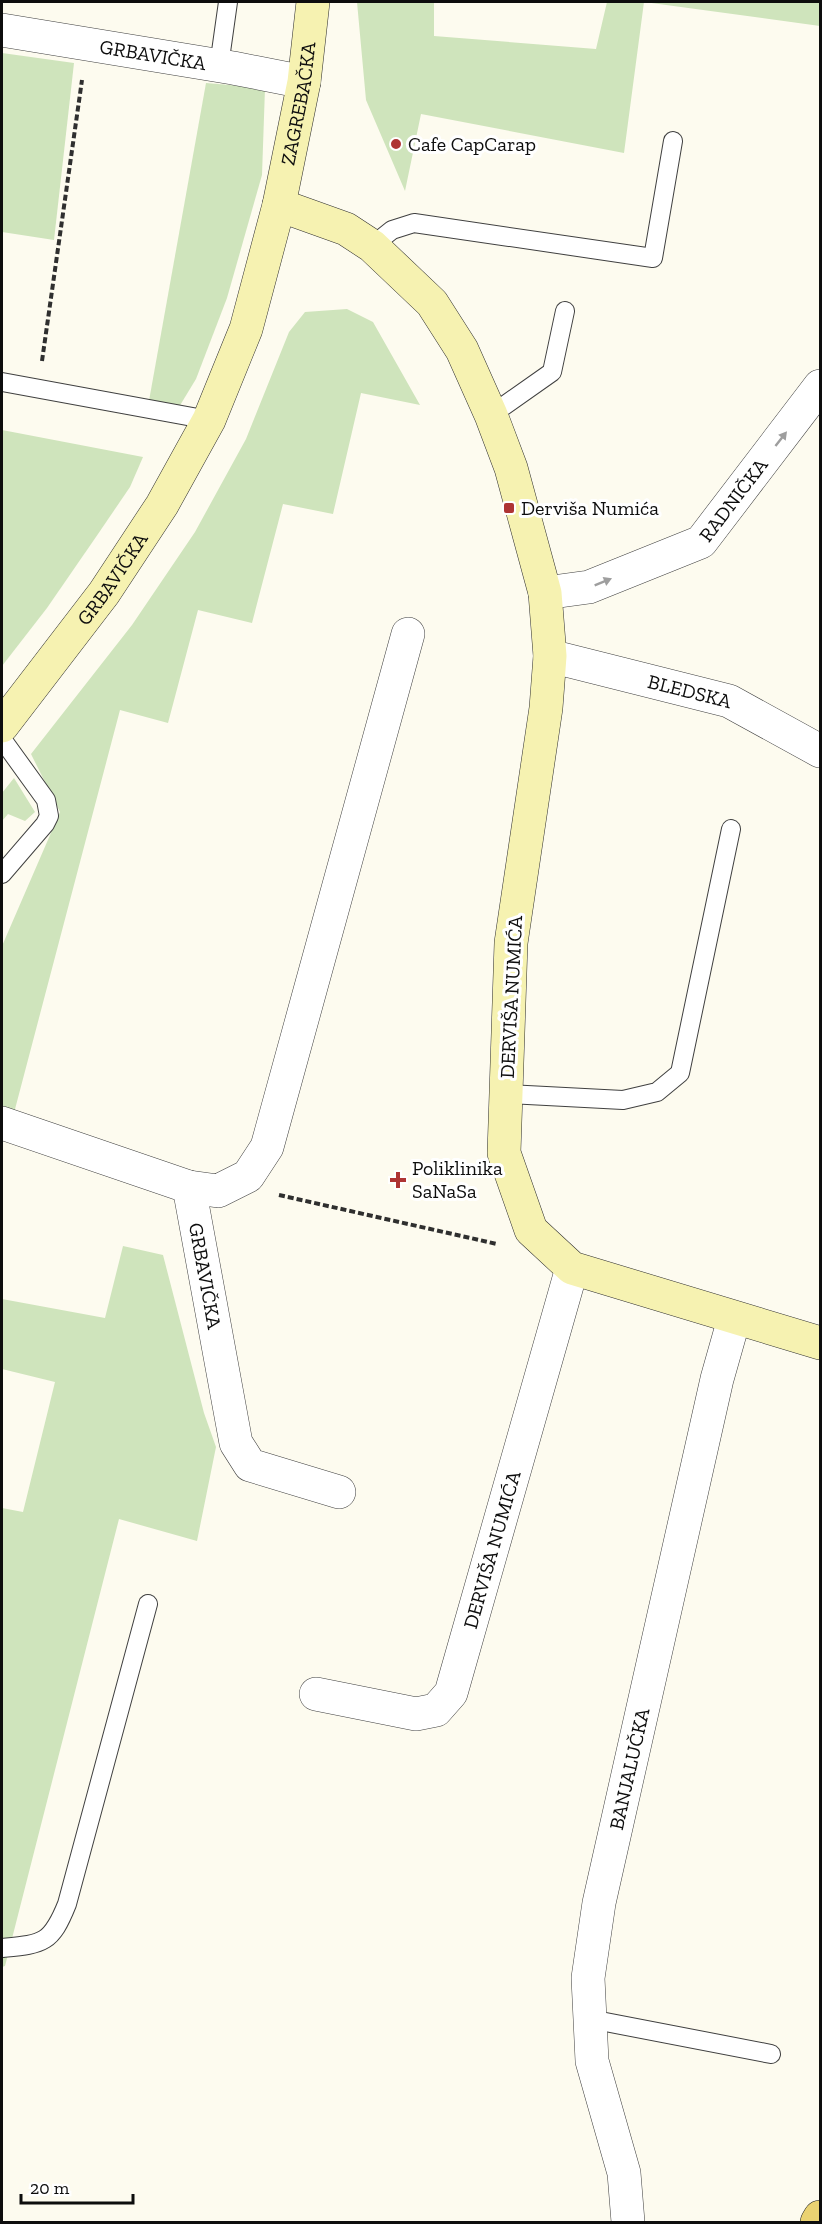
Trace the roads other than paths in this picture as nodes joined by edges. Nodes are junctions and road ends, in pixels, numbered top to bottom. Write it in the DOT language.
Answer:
graph roads {
  1 [pos="228,2"];
  2 [pos="313,2"];
  3 [pos="2,30"];
  4 [pos="219,66"];
  5 [pos="304,82"];
  6 [pos="673,141"];
  7 [pos="279,205"];
  8 [pos="372,246"];
  9 [pos="565,311"];
  10 [pos="2,382"];
  11 [pos="820,386"];
  12 [pos="491,415"];
  13 [pos="209,420"];
  14 [pos="546,593"];
  15 [pos="408,634"];
  16 [pos="550,656"];
  17 [pos="2,726"];
  18 [pos="2,739"];
  19 [pos="820,751"];
  20 [pos="731,829"];
  21 [pos="2,874"];
  22 [pos="506,1094"];
  23 [pos="2,1123"];
  24 [pos="189,1187"];
  25 [pos="572,1268"];
  26 [pos="734,1318"];
  27 [pos="820,1343"];
  28 [pos="339,1492"];
  29 [pos="148,1604"];
  30 [pos="316,1694"];
  31 [pos="2,1948"];
  32 [pos="590,2019"];
  33 [pos="771,2054"];
  34 [pos="820,2217"];
  35 [pos="628,2223"];
  36 [pos="817,2223"];
  1 -- 4 [label="lane"];
  2 -- 5 [label="main road, ZAGREBAČKA"];
  3 -- 4 [label="street, GRBAVIČKA"];
  4 -- 5 [label="street, GRBAVIČKA"];
  5 -- 7 [label="main road, ZAGREBAČKA"];
  6 -- 8 [label="lane"];
  7 -- 8 [label="main road, DERVIŠA NUMIĆA"];
  7 -- 13 [label="main road, GRBAVIČKA"];
  8 -- 12 [label="main road, DERVIŠA NUMIĆA"];
  9 -- 12 [label="lane"];
  10 -- 13 [label="lane"];
  14 -- 11 [label="street, RADNIČKA, one-way"];
  12 -- 14 [label="main road, DERVIŠA NUMIĆA"];
  13 -- 17 [label="main road, GRBAVIČKA"];
  14 -- 16 [label="main road, DERVIŠA NUMIĆA"];
  15 -- 24 [label="street"];
  16 -- 19 [label="street, BLEDSKA"];
  16 -- 22 [label="main road, DERVIŠA NUMIĆA"];
  18 -- 21 [label="lane"];
  20 -- 22 [label="lane"];
  22 -- 25 [label="main road, DERVIŠA NUMIĆA"];
  23 -- 24 [label="street"];
  24 -- 28 [label="street, GRBAVIČKA"];
  25 -- 26 [label="main road, DERVIŠA NUMIĆA"];
  25 -- 30 [label="street, DERVIŠA NUMIĆA"];
  26 -- 27 [label="main road, DERVIŠA NUMIĆA"];
  26 -- 32 [label="street, BANJALUČKA"];
  29 -- 31 [label="lane"];
  32 -- 33 [label="lane"];
  32 -- 35 [label="street, BANJALUČKA"];
  34 -- 36 [label="main road"];
}
